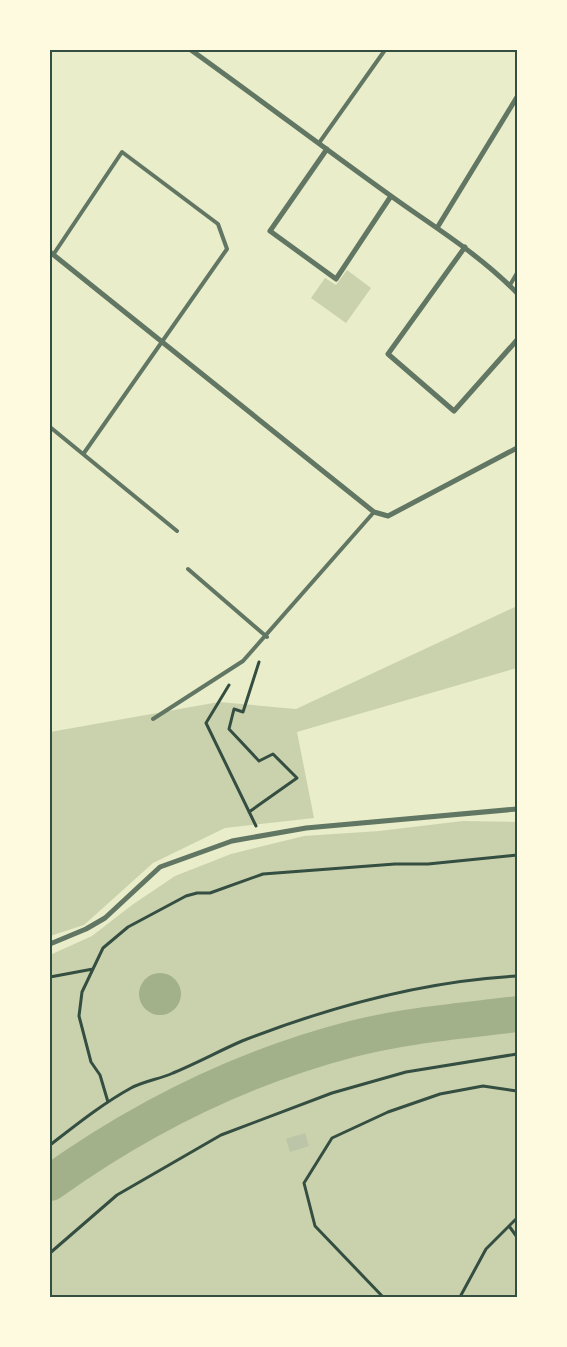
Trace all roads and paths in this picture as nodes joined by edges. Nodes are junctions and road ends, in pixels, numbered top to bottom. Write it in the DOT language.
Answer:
graph roads {
  1 [pos="191,50"];
  2 [pos="385,50"];
  3 [pos="517,97"];
  4 [pos="319,143"];
  5 [pos="327,149"];
  6 [pos="392,196"];
  7 [pos="437,228"];
  8 [pos="465,247"];
  9 [pos="51,254"];
  10 [pos="517,272"];
  11 [pos="510,285"];
  12 [pos="517,292"];
  13 [pos="517,340"];
  14 [pos="161,343"];
  15 [pos="50,427"];
  16 [pos="517,448"];
  17 [pos="84,453"];
  18 [pos="374,512"];
  19 [pos="177,530"];
  20 [pos="188,569"];
  21 [pos="267,637"];
  22 [pos="251,653"];
  23 [pos="229,684"];
  24 [pos="153,719"];
  25 [pos="517,809"];
  26 [pos="249,812"];
  27 [pos="261,836"];
  28 [pos="517,855"];
  29 [pos="50,944"];
  30 [pos="93,969"];
  31 [pos="517,976"];
  32 [pos="50,977"];
  33 [pos="517,1054"];
  34 [pos="517,1091"];
  35 [pos="108,1102"];
  36 [pos="50,1145"];
  37 [pos="517,1218"];
  38 [pos="509,1226"];
  39 [pos="517,1237"];
  40 [pos="50,1253"];
  41 [pos="383,1297"];
  42 [pos="460,1297"];
  1 -- 4 [label="street"];
  2 -- 4 [label="lane"];
  3 -- 7 [label="street"];
  4 -- 5 [label="street"];
  5 -- 6 [label="street"];
  5 -- 6 [label="street"];
  6 -- 7 [label="street"];
  7 -- 8 [label="street"];
  8 -- 11 [label="street"];
  8 -- 13 [label="street"];
  9 -- 14 [label="street"];
  9 -- 14 [label="lane"];
  10 -- 11 [label="lane"];
  11 -- 12 [label="street"];
  14 -- 17 [label="lane"];
  14 -- 18 [label="street"];
  15 -- 17 [label="lane"];
  16 -- 18 [label="street"];
  17 -- 19 [label="lane"];
  18 -- 21 [label="lane"];
  20 -- 21 [label="lane"];
  21 -- 22 [label="lane"];
  22 -- 24 [label="lane"];
  22 -- 26 [label="path"];
  23 -- 26 [label="path"];
  25 -- 27 [label="street"];
  26 -- 27 [label="path"];
  27 -- 29 [label="street"];
  28 -- 30 [label="path"];
  30 -- 32 [label="path"];
  30 -- 35 [label="path"];
  31 -- 35 [label="path"];
  33 -- 40 [label="path"];
  34 -- 41 [label="path"];
  35 -- 36 [label="path"];
  37 -- 38 [label="path"];
  38 -- 39 [label="path"];
  38 -- 42 [label="path"];
}
